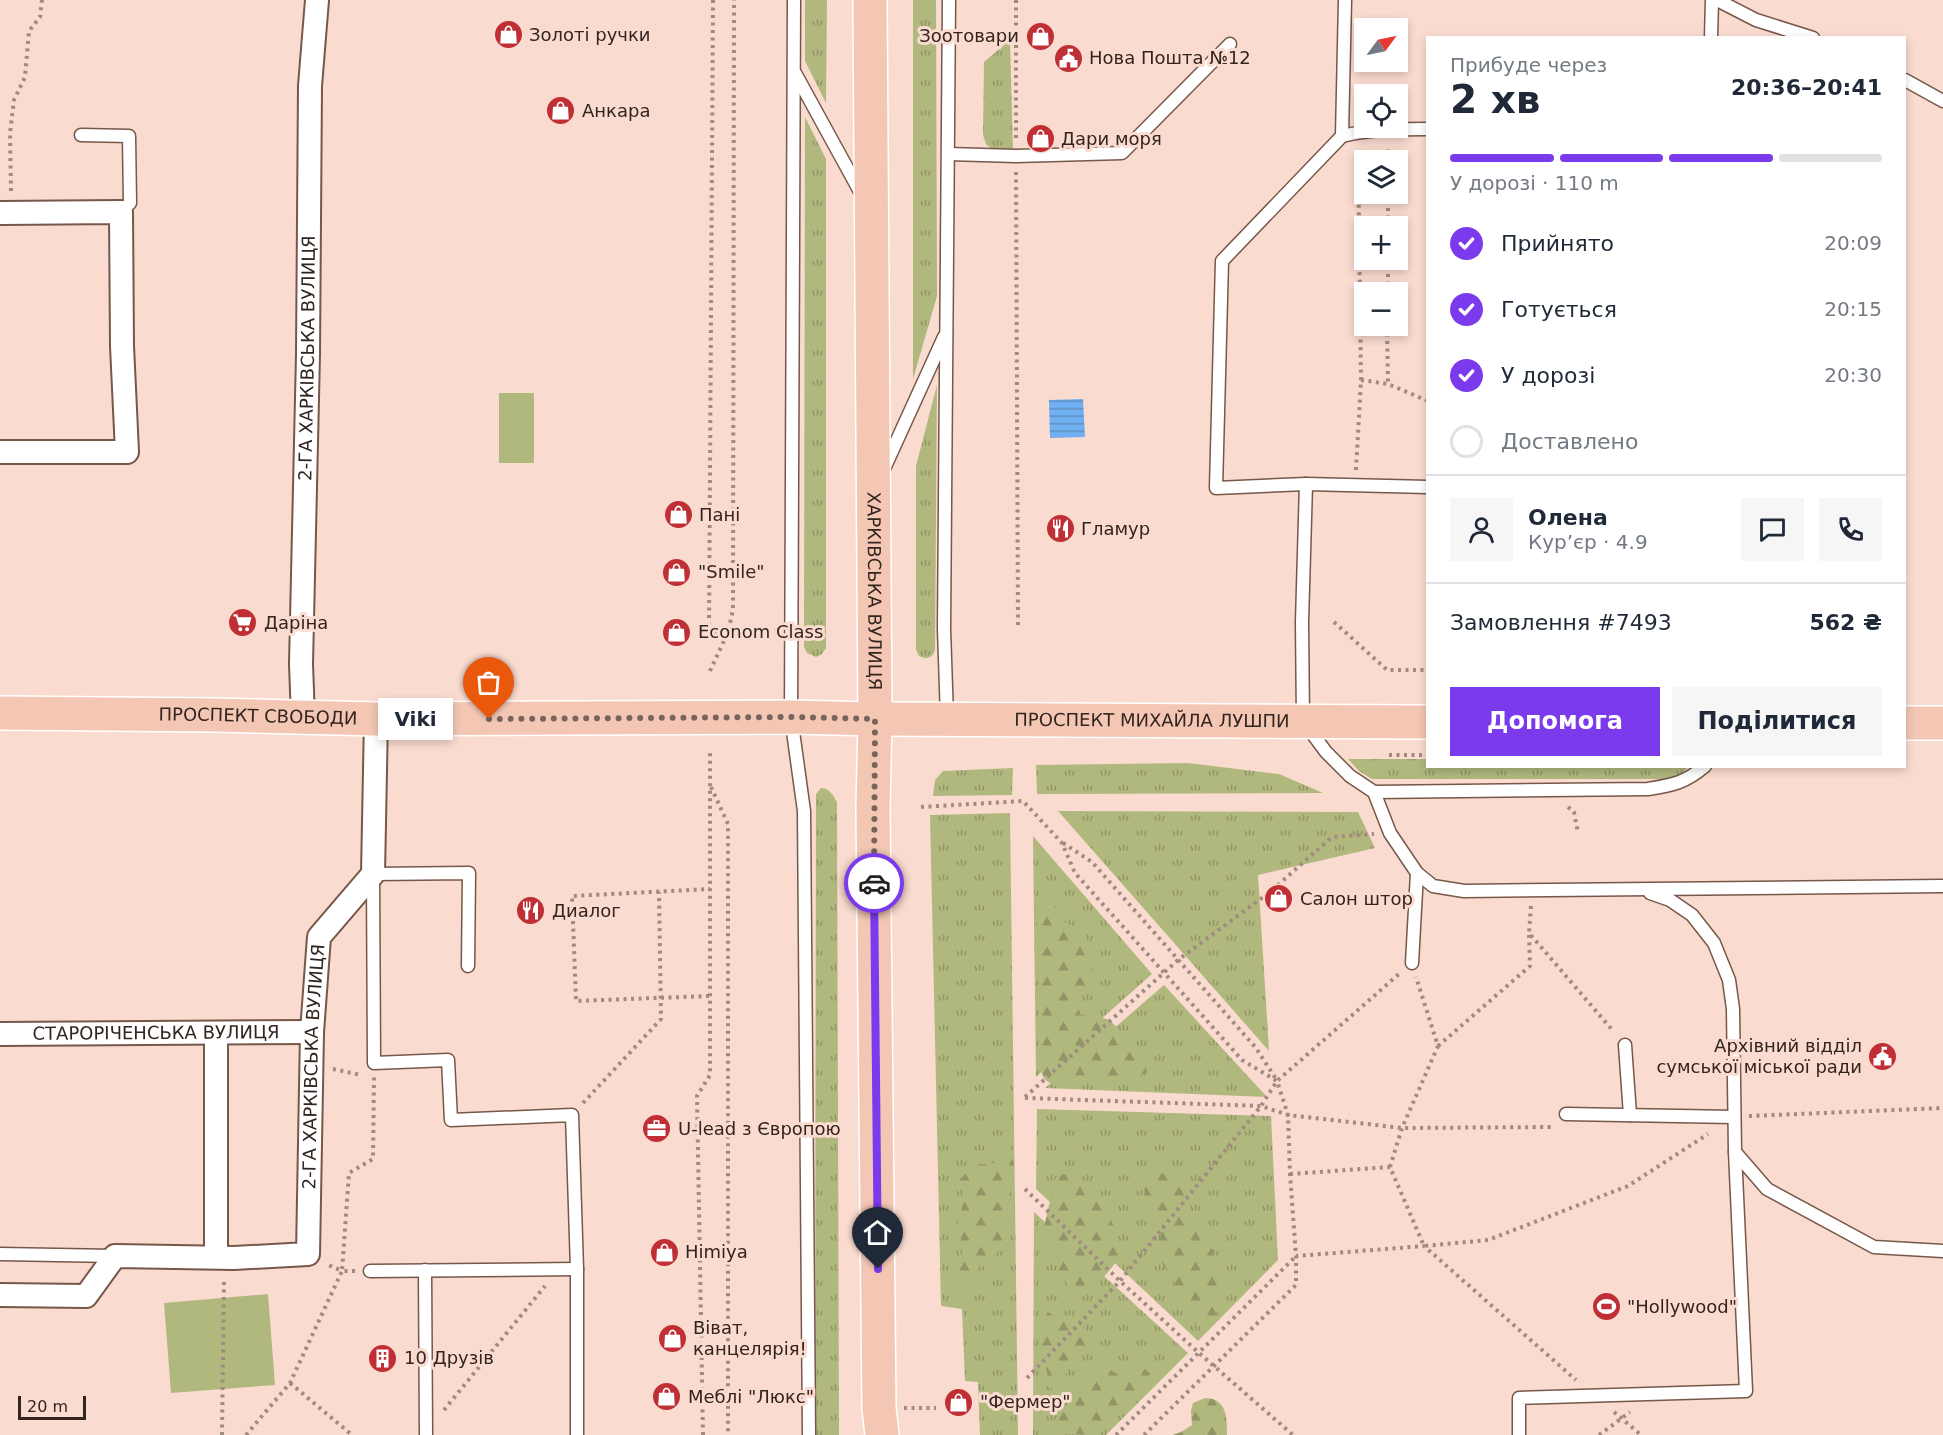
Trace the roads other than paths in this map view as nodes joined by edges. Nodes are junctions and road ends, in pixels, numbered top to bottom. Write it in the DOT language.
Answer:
graph roads {
  1 [pos="317,0"];
  2 [pos="794,0"];
  3 [pos="870,0"];
  4 [pos="949,0"];
  5 [pos="1345,0"];
  6 [pos="1712,0"];
  7 [pos="1717,0"];
  8 [pos="1711,36"];
  9 [pos="1807,36"];
  10 [pos="1230,44"];
  11 [pos="794,72"];
  12 [pos="1906,81"];
  13 [pos="1943,101"];
  14 [pos="1426,129"];
  15 [pos="81,135"];
  16 [pos="1342,136"];
  17 [pos="949,154"];
  18 [pos="121,212"];
  19 [pos="6,213"];
  20 [pos="872,214"];
  21 [pos="947,332"];
  22 [pos="0,452"];
  23 [pos="1306,484"];
  24 [pos="1426,487"];
  25 [pos="874,492"];
  26 [pos="0,713"];
  27 [pos="791,717"];
  28 [pos="303,718"];
  29 [pos="376,719"];
  30 [pos="875,719"];
  31 [pos="947,719"];
  32 [pos="1303,721"];
  33 [pos="1426,722"];
  34 [pos="1906,723"];
  35 [pos="1943,723"];
  36 [pos="1703,768"];
  37 [pos="1374,792"];
  38 [pos="1417,873"];
  39 [pos="373,874"];
  40 [pos="1943,886"];
  41 [pos="1644,890"];
  42 [pos="1412,963"];
  43 [pos="468,966"];
  44 [pos="312,1032"];
  45 [pos="216,1033"];
  46 [pos="0,1034"];
  47 [pos="1625,1045"];
  48 [pos="1566,1114"];
  49 [pos="1630,1115"];
  50 [pos="1734,1117"];
  51 [pos="1735,1152"];
  52 [pos="1943,1251"];
  53 [pos="0,1254"];
  54 [pos="115,1256"];
  55 [pos="216,1257"];
  56 [pos="578,1269"];
  57 [pos="425,1270"];
  58 [pos="370,1271"];
  59 [pos="0,1295"];
  60 [pos="426,1434"];
  61 [pos="577,1435"];
  62 [pos="809,1435"];
  63 [pos="882,1435"];
  64 [pos="1519,1435"];
  1 -- 28 [label="street, 2-ГА ХАРКІВСЬКА ВУЛИЦЯ"];
  2 -- 11 [label="lane"];
  3 -- 20 [label="main road, ХАРКІВСЬКА ВУЛИЦЯ"];
  4 -- 17 [label="lane"];
  5 -- 16 [label="lane"];
  6 -- 8 [label="lane"];
  7 -- 9 [label="lane"];
  10 -- 17 [label="lane"];
  11 -- 20 [label="lane"];
  11 -- 27 [label="lane"];
  12 -- 13 [label="lane"];
  14 -- 16 [label="lane"];
  15 -- 18 [label="lane"];
  16 -- 23 [label="lane"];
  17 -- 21 [label="lane"];
  18 -- 19 [label="street"];
  18 -- 22 [label="street"];
  20 -- 25 [label="main road, ХАРКІВСЬКА ВУЛИЦЯ"];
  21 -- 25 [label="lane"];
  21 -- 31 [label="lane"];
  23 -- 24 [label="lane"];
  23 -- 32 [label="lane"];
  25 -- 30 [label="main road, ХАРКІВСЬКА ВУЛИЦЯ"];
  26 -- 28 [label="main road, ПРОСПЕКТ СВОБОДИ"];
  27 -- 29 [label="main road, ПРОСПЕКТ СВОБОДИ"];
  27 -- 30 [label="main road, ПРОСПЕКТ СВОБОДИ"];
  27 -- 62 [label="lane"];
  28 -- 29 [label="main road, ПРОСПЕКТ СВОБОДИ"];
  29 -- 39 [label="street"];
  30 -- 31 [label="main road, ПРОСПЕКТ МИХАЙЛА ЛУШПИ"];
  30 -- 63 [label="main road, ХАРКІВСЬКА ВУЛИЦЯ"];
  31 -- 32 [label="main road, ПРОСПЕКТ МИХАЙЛА ЛУШПИ"];
  32 -- 33 [label="main road, ПРОСПЕКТ МИХАЙЛА ЛУШПИ"];
  32 -- 37 [label="lane"];
  34 -- 35 [label="main road"];
  36 -- 37 [label="lane"];
  37 -- 38 [label="lane"];
  38 -- 41 [label="lane"];
  38 -- 42 [label="lane"];
  39 -- 43 [label="lane"];
  39 -- 44 [label="street, 2-ГА ХАРКІВСЬКА ВУЛИЦЯ"];
  39 -- 56 [label="lane"];
  40 -- 41 [label="lane"];
  41 -- 50 [label="lane"];
  44 -- 45 [label="street, СТАРОРІЧЕНСЬКА ВУЛИЦЯ"];
  44 -- 55 [label="street, 2-ГА ХАРКІВСЬКА ВУЛИЦЯ"];
  45 -- 46 [label="street, СТАРОРІЧЕНСЬКА ВУЛИЦЯ"];
  45 -- 55 [label="street"];
  47 -- 49 [label="lane"];
  48 -- 49 [label="lane"];
  49 -- 50 [label="lane"];
  50 -- 51 [label="lane"];
  51 -- 52 [label="lane"];
  51 -- 64 [label="lane"];
  53 -- 54 [label="lane"];
  54 -- 55 [label="street"];
  54 -- 59 [label="street"];
  56 -- 57 [label="lane"];
  56 -- 61 [label="lane"];
  57 -- 58 [label="lane"];
  57 -- 60 [label="lane"];
}
